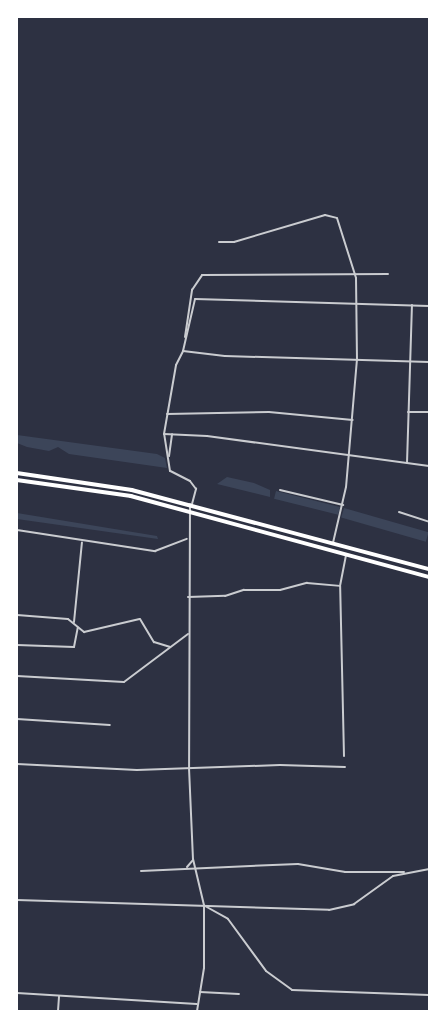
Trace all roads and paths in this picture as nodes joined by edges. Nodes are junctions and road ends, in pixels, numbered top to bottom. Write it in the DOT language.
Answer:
graph roads {
  1 [pos="219,242"];
  2 [pos="388,274"];
  3 [pos="355,275"];
  4 [pos="356,304"];
  5 [pos="412,305"];
  6 [pos="429,306"];
  7 [pos="185,343"];
  8 [pos="183,351"];
  9 [pos="357,360"];
  10 [pos="410,361"];
  11 [pos="429,362"];
  12 [pos="408,412"];
  13 [pos="429,412"];
  14 [pos="167,414"];
  15 [pos="353,420"];
  16 [pos="164,434"];
  17 [pos="172,434"];
  18 [pos="349,456"];
  19 [pos="169,457"];
  20 [pos="407,463"];
  21 [pos="429,466"];
  22 [pos="17,473"];
  23 [pos="17,480"];
  24 [pos="280,490"];
  25 [pos="191,504"];
  26 [pos="343,505"];
  27 [pos="188,511"];
  28 [pos="399,512"];
  29 [pos="429,522"];
  30 [pos="17,530"];
  31 [pos="187,539"];
  32 [pos="82,542"];
  33 [pos="333,543"];
  34 [pos="346,555"];
  35 [pos="429,569"];
  36 [pos="429,577"];
  37 [pos="340,586"];
  38 [pos="188,597"];
  39 [pos="17,615"];
  40 [pos="74,622"];
  41 [pos="78,627"];
  42 [pos="188,634"];
  43 [pos="17,645"];
  44 [pos="171,648"];
  45 [pos="17,676"];
  46 [pos="17,719"];
  47 [pos="110,725"];
  48 [pos="344,756"];
  49 [pos="17,764"];
  50 [pos="189,768"];
  51 [pos="345,768"];
  52 [pos="193,859"];
  53 [pos="195,866"];
  54 [pos="184,868"];
  55 [pos="429,869"];
  56 [pos="141,870"];
  57 [pos="405,872"];
  58 [pos="17,900"];
  59 [pos="204,905"];
  60 [pos="200,992"];
  61 [pos="17,993"];
  62 [pos="239,994"];
  63 [pos="429,995"];
  64 [pos="59,996"];
  65 [pos="197,1004"];
  66 [pos="58,1011"];
  67 [pos="197,1011"];
  1 -- 3 [label="street"];
  2 -- 3 [label="street"];
  3 -- 4 [label="street"];
  3 -- 7 [label="street"];
  4 -- 5 [label="street"];
  4 -- 7 [label="street"];
  4 -- 9 [label="street"];
  5 -- 6 [label="street"];
  5 -- 10 [label="street"];
  7 -- 8 [label="street"];
  8 -- 9 [label="street"];
  8 -- 14 [label="street"];
  9 -- 10 [label="street"];
  9 -- 15 [label="street"];
  10 -- 11 [label="street"];
  10 -- 12 [label="street"];
  12 -- 13 [label="street"];
  12 -- 20 [label="street"];
  14 -- 15 [label="street"];
  14 -- 16 [label="street"];
  15 -- 18 [label="street"];
  16 -- 17 [label="street"];
  16 -- 19 [label="street"];
  17 -- 18 [label="street"];
  17 -- 19 [label="street"];
  18 -- 20 [label="street"];
  18 -- 26 [label="street"];
  19 -- 25 [label="street"];
  20 -- 21 [label="street"];
  22 -- 25 [label="main road"];
  23 -- 27 [label="main road"];
  24 -- 26 [label="street"];
  25 -- 27 [label="street"];
  25 -- 33 [label="main road"];
  26 -- 33 [label="street"];
  27 -- 31 [label="street"];
  27 -- 34 [label="main road"];
  28 -- 29 [label="street"];
  30 -- 32 [label="street"];
  31 -- 32 [label="street"];
  31 -- 38 [label="street"];
  32 -- 40 [label="street"];
  33 -- 35 [label="main road"];
  34 -- 36 [label="main road"];
  34 -- 37 [label="street"];
  37 -- 38 [label="street"];
  37 -- 48 [label="street"];
  38 -- 42 [label="street"];
  39 -- 40 [label="street"];
  40 -- 41 [label="street"];
  41 -- 43 [label="street"];
  41 -- 44 [label="street"];
  42 -- 44 [label="street"];
  42 -- 50 [label="street"];
  44 -- 45 [label="street"];
  46 -- 47 [label="street"];
  49 -- 50 [label="street"];
  50 -- 51 [label="street"];
  50 -- 52 [label="street"];
  52 -- 53 [label="street"];
  52 -- 54 [label="street"];
  53 -- 54 [label="street"];
  53 -- 57 [label="street"];
  53 -- 59 [label="street"];
  54 -- 56 [label="street"];
  55 -- 57 [label="street"];
  57 -- 59 [label="street"];
  58 -- 59 [label="street"];
  59 -- 60 [label="street"];
  59 -- 63 [label="street"];
  60 -- 62 [label="street"];
  60 -- 65 [label="street"];
  61 -- 64 [label="street"];
  64 -- 65 [label="street"];
  64 -- 66 [label="street"];
  65 -- 67 [label="street"];
}
